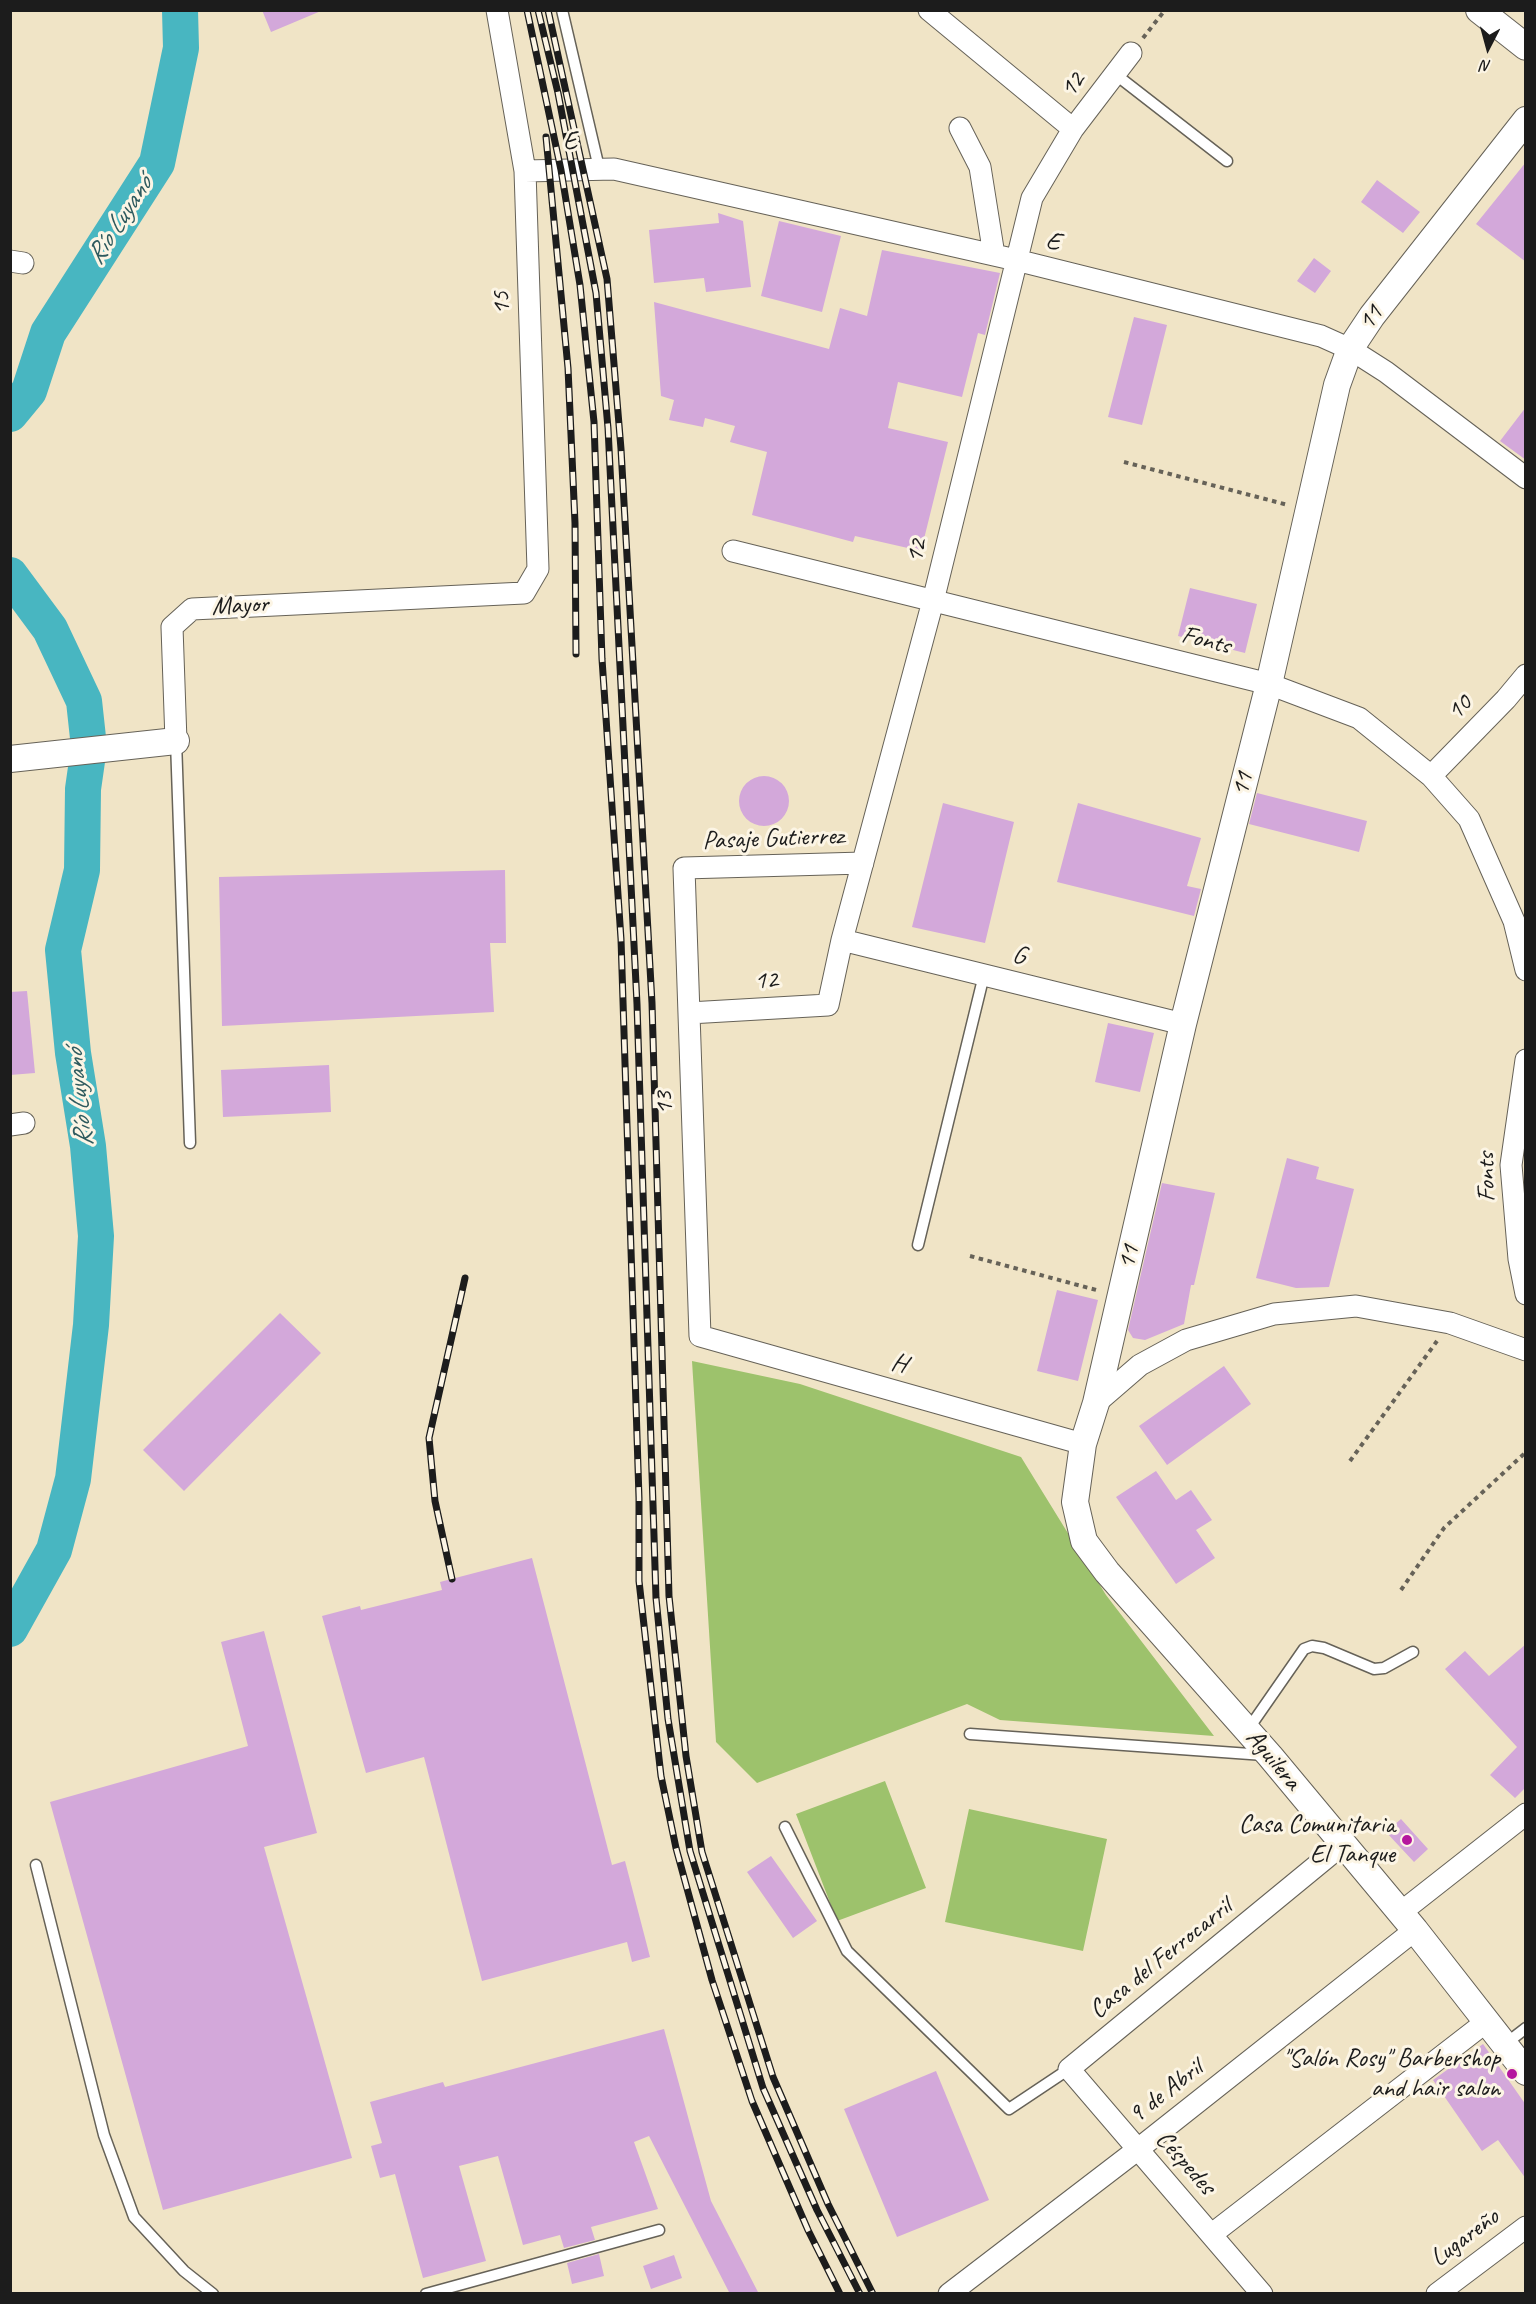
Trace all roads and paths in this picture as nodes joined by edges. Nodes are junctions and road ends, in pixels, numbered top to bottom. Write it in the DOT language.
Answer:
graph roads {
  1 [pos="497,10"];
  2 [pos="562,10"];
  3 [pos="929,10"];
  4 [pos="1165,10"];
  5 [pos="1479,10"];
  6 [pos="1526,47"];
  7 [pos="1131,53"];
  8 [pos="1115,74"];
  9 [pos="1526,120"];
  10 [pos="960,128"];
  11 [pos="1073,129"];
  12 [pos="1227,161"];
  13 [pos="599,168"];
  14 [pos="525,171"];
  15 [pos="994,255"];
  16 [pos="1016,260"];
  17 [pos="1350,349"];
  18 [pos="1124,462"];
  19 [pos="1526,478"];
  20 [pos="1309,510"];
  21 [pos="733,551"];
  22 [pos="524,593"];
  23 [pos="933,601"];
  24 [pos="1526,675"];
  25 [pos="1269,684"];
  26 [pos="176,741"];
  27 [pos="18,759"];
  28 [pos="1431,776"];
  29 [pos="863,863"];
  30 [pos="684,868"];
  31 [pos="842,940"];
  32 [pos="1526,970"];
  33 [pos="984,975"];
  34 [pos="689,1013"];
  35 [pos="1182,1024"];
  36 [pos="1526,1060"];
  37 [pos="190,1143"];
  38 [pos="918,1245"];
  39 [pos="970,1256"];
  40 [pos="1526,1294"];
  41 [pos="1120,1297"];
  42 [pos="1450,1323"];
  43 [pos="700,1336"];
  44 [pos="1526,1350"];
  45 [pos="1096,1403"];
  46 [pos="1083,1444"];
  47 [pos="1526,1452"];
  48 [pos="1350,1461"];
  49 [pos="1075,1502"];
  50 [pos="1401,1590"];
  51 [pos="1413,1652"];
  52 [pos="1247,1731"];
  53 [pos="970,1734"];
  54 [pos="1270,1756"];
  55 [pos="1526,1814"];
  56 [pos="785,1827"];
  57 [pos="1343,1844"];
  58 [pos="36,1864"];
  59 [pos="1407,1921"];
  60 [pos="1486,2022"];
  61 [pos="1526,2028"];
  62 [pos="1504,2045"];
  63 [pos="1069,2069"];
  64 [pos="1526,2072"];
  65 [pos="1137,2150"];
  66 [pos="1526,2227"];
  67 [pos="659,2230"];
  68 [pos="1212,2234"];
  69 [pos="213,2294"];
  70 [pos="426,2294"];
  71 [pos="949,2294"];
  72 [pos="1262,2294"];
  73 [pos="1437,2294"];
  1 -- 14 [label="street, 15"];
  2 -- 13 [label="lane"];
  3 -- 11 [label="street"];
  4 -- 7 [label="path"];
  5 -- 6 [label="street"];
  7 -- 8 [label="street, 12"];
  8 -- 11 [label="street, 12"];
  8 -- 12 [label="lane"];
  9 -- 17 [label="street, 11"];
  10 -- 15 [label="street"];
  11 -- 16 [label="street, 12"];
  13 -- 14 [label="street, E"];
  13 -- 15 [label="street, E"];
  14 -- 22 [label="street, 15"];
  15 -- 16 [label="street, E"];
  16 -- 17 [label="street, E"];
  16 -- 23 [label="street, 12"];
  17 -- 19 [label="street, E"];
  17 -- 20 [label="street, 11"];
  18 -- 20 [label="path"];
  20 -- 25 [label="street, 11"];
  21 -- 23 [label="street, Fonts"];
  22 -- 26 [label="street, Mayor"];
  23 -- 25 [label="street, Fonts"];
  23 -- 29 [label="street, 12"];
  24 -- 28 [label="street, 10"];
  25 -- 28 [label="street, Fonts"];
  25 -- 35 [label="street, 11"];
  26 -- 27 [label="street"];
  26 -- 37 [label="lane"];
  28 -- 32 [label="street, Fonts"];
  29 -- 30 [label="street, Pasaje Gutierrez"];
  29 -- 31 [label="street, 12"];
  30 -- 34 [label="street, 13"];
  31 -- 33 [label="street, G"];
  31 -- 34 [label="street, 12"];
  33 -- 35 [label="street, G"];
  33 -- 38 [label="lane"];
  34 -- 43 [label="street, 13"];
  35 -- 41 [label="street, 11"];
  36 -- 40 [label="street, Fonts"];
  39 -- 41 [label="path"];
  41 -- 45 [label="street, 11"];
  42 -- 44 [label="street"];
  42 -- 45 [label="street"];
  42 -- 48 [label="path"];
  43 -- 46 [label="street, H"];
  45 -- 46 [label="street, 11"];
  46 -- 49 [label="street, 11"];
  47 -- 50 [label="path"];
  49 -- 52 [label="street, Aguilera"];
  51 -- 52 [label="lane"];
  52 -- 54 [label="street, Aguilera"];
  53 -- 54 [label="lane"];
  54 -- 57 [label="street, Aguilera"];
  55 -- 59 [label="street, 9 de Abril"];
  56 -- 63 [label="lane"];
  57 -- 59 [label="street, Aguilera"];
  57 -- 63 [label="street, Casa del Ferrocarril"];
  58 -- 69 [label="lane"];
  59 -- 60 [label="street, Aguilera"];
  59 -- 65 [label="street, 9 de Abril"];
  60 -- 62 [label="street, Aguilera"];
  60 -- 68 [label="street"];
  61 -- 62 [label="lane"];
  62 -- 64 [label="street, Aguilera"];
  63 -- 65 [label="street, Céspedes"];
  65 -- 68 [label="street, Céspedes"];
  65 -- 71 [label="street, 9 de Abril"];
  66 -- 73 [label="street, Lugareño"];
  67 -- 70 [label="lane"];
  68 -- 72 [label="street, Céspedes"];
}
